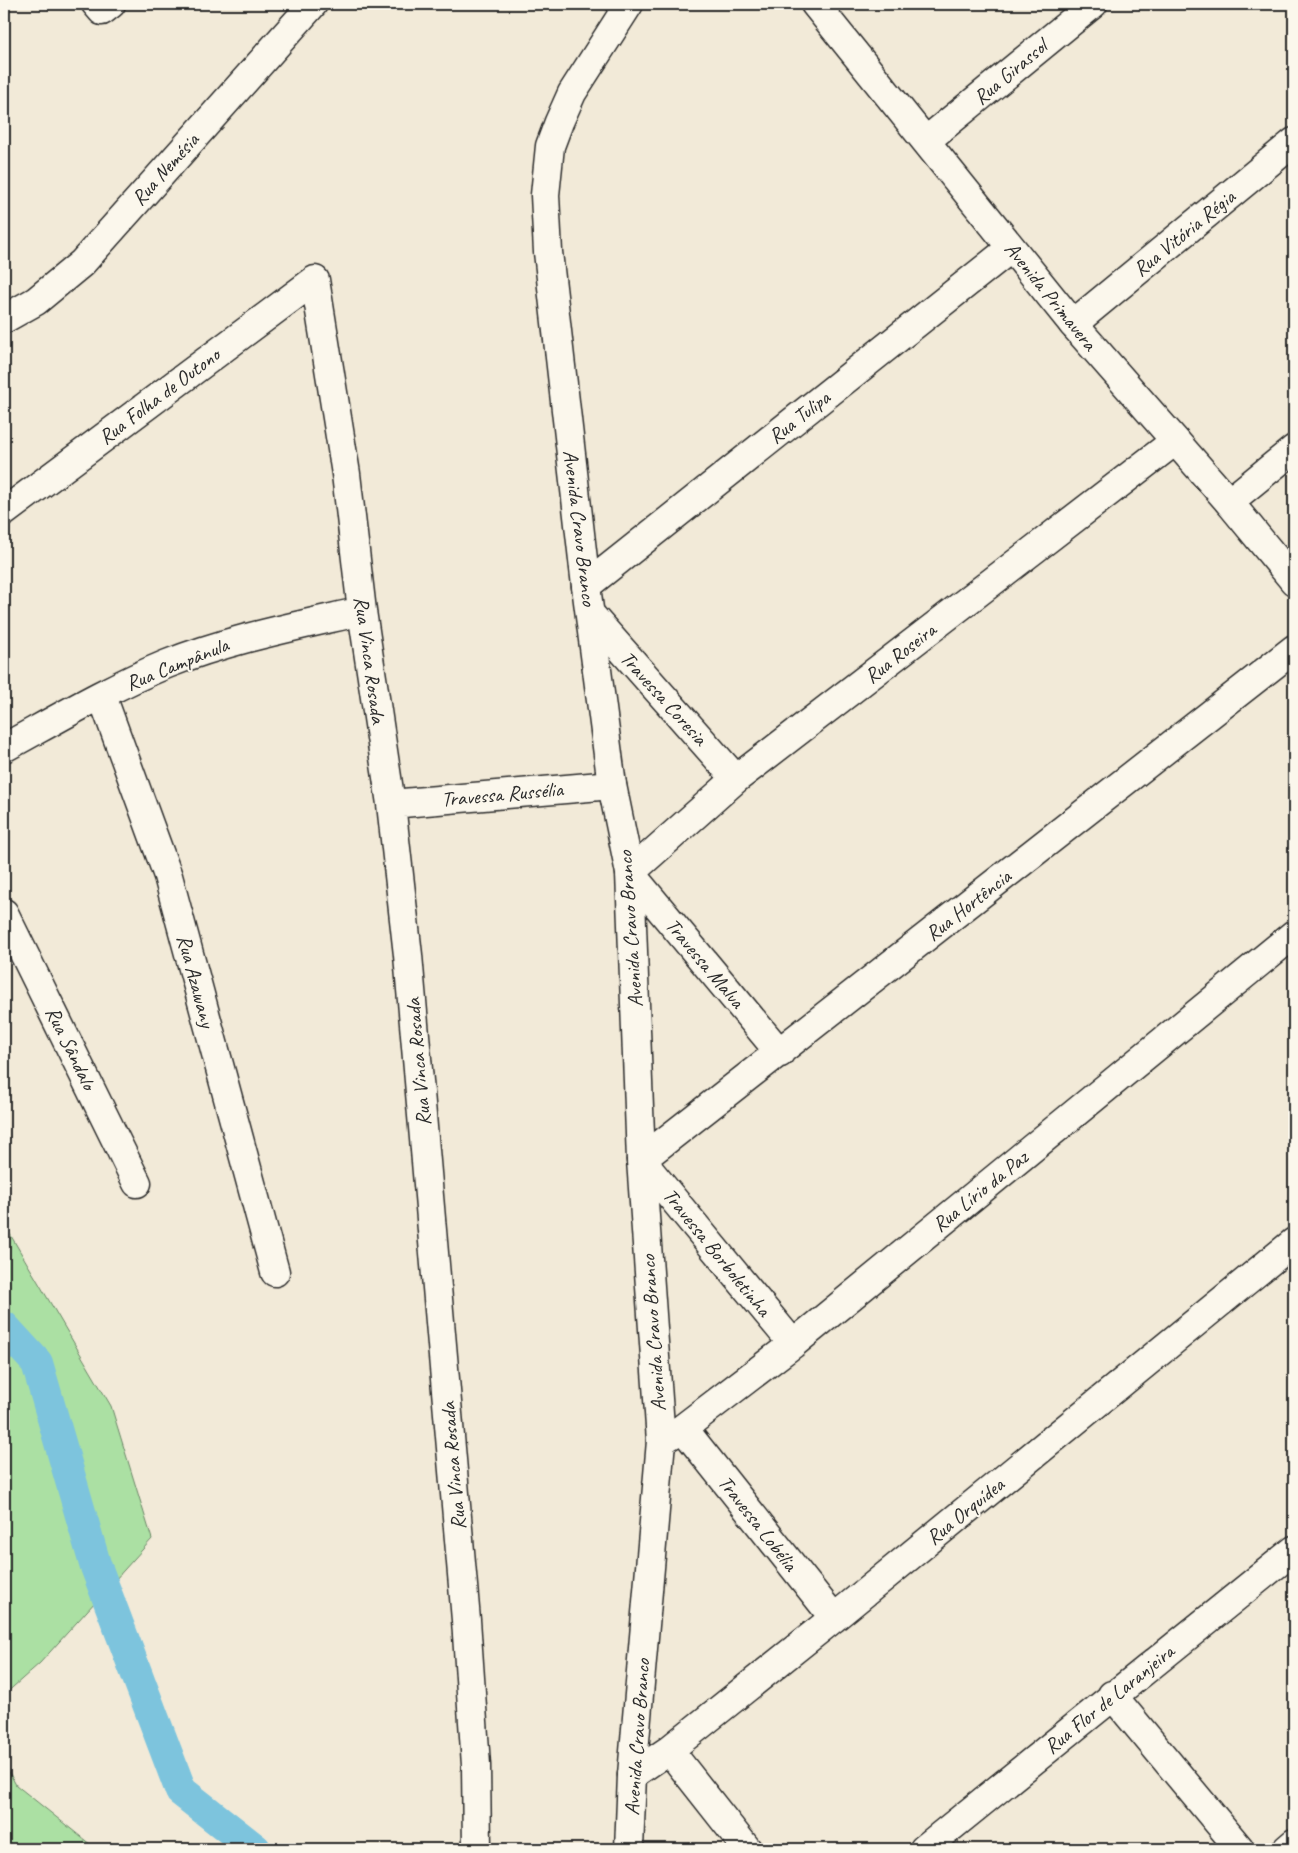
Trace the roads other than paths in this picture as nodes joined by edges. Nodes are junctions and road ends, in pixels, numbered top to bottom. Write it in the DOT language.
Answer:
graph roads {
  1 [pos="313,4"];
  2 [pos="629,4"];
  3 [pos="815,4"];
  4 [pos="1093,4"];
  5 [pos="927,140"];
  6 [pos="1294,142"];
  7 [pos="1011,248"];
  8 [pos="315,280"];
  9 [pos="4,319"];
  10 [pos="1073,324"];
  11 [pos="1175,441"];
  12 [pos="1294,448"];
  13 [pos="1229,502"];
  14 [pos="4,512"];
  15 [pos="1294,581"];
  16 [pos="586,586"];
  17 [pos="362,611"];
  18 [pos="592,616"];
  19 [pos="1294,649"];
  20 [pos="102,696"];
  21 [pos="4,748"];
  22 [pos="736,779"];
  23 [pos="612,785"];
  24 [pos="391,804"];
  25 [pos="630,873"];
  26 [pos="4,913"];
  27 [pos="1294,934"];
  28 [pos="780,1053"];
  29 [pos="641,1160"];
  30 [pos="138,1183"];
  31 [pos="1294,1242"];
  32 [pos="275,1272"];
  33 [pos="792,1344"];
  34 [pos="672,1435"];
  35 [pos="1294,1550"];
  36 [pos="834,1618"];
  37 [pos="1112,1695"];
  38 [pos="668,1750"];
  39 [pos="632,1775"];
  40 [pos="1294,1843"];
  41 [pos="477,1849"];
  42 [pos="630,1849"];
  43 [pos="748,1849"];
  44 [pos="924,1849"];
  45 [pos="1240,1849"];
  46 [pos="1287,1849"];
  1 -- 9 [label="street, Rua Nemésia"];
  2 -- 16 [label="street, Avenida Cravo Branco"];
  3 -- 5 [label="street, Avenida Primavera"];
  4 -- 5 [label="street, Rua Girassol"];
  5 -- 7 [label="street, Avenida Primavera"];
  6 -- 10 [label="street, Rua Vitória Régia"];
  7 -- 10 [label="street, Avenida Primavera"];
  7 -- 16 [label="street, Rua Tulipa"];
  8 -- 14 [label="street, Rua Folha de Outono"];
  8 -- 17 [label="street, Rua Vinca Rosada"];
  10 -- 11 [label="street, Avenida Primavera"];
  11 -- 13 [label="street, Avenida Primavera"];
  11 -- 22 [label="street, Rua Roseira"];
  12 -- 13 [label="street"];
  13 -- 15 [label="street, Avenida Primavera"];
  16 -- 18 [label="street, Avenida Cravo Branco"];
  17 -- 20 [label="street, Rua Campânula"];
  17 -- 24 [label="street, Rua Vinca Rosada"];
  18 -- 22 [label="street, Travessa Coresia"];
  18 -- 23 [label="street, Avenida Cravo Branco"];
  19 -- 28 [label="street, Rua Hortência"];
  20 -- 21 [label="street, Rua Campânula"];
  20 -- 32 [label="street, Rua Azawany"];
  22 -- 25 [label="street, Rua Roseira"];
  23 -- 24 [label="street, Travessa Russélia"];
  23 -- 25 [label="street, Avenida Cravo Branco"];
  24 -- 41 [label="street, Rua Vinca Rosada"];
  25 -- 28 [label="street, Travessa Malva"];
  25 -- 29 [label="street, Avenida Cravo Branco"];
  26 -- 30 [label="street, Rua Sândalo"];
  27 -- 33 [label="street, Rua Lírio da Paz"];
  28 -- 29 [label="street, Rua Hortência"];
  29 -- 33 [label="street, Travessa Borboletinha"];
  29 -- 34 [label="street, Avenida Cravo Branco"];
  31 -- 36 [label="street, Rua Orquídea"];
  33 -- 34 [label="street, Rua Lírio da Paz"];
  34 -- 36 [label="street, Travessa Lobélia"];
  34 -- 39 [label="street, Avenida Cravo Branco"];
  35 -- 37 [label="street, Rua Flor de Laranjeira"];
  36 -- 38 [label="street, Rua Orquídea"];
  37 -- 44 [label="street, Rua Flor de Laranjeira"];
  37 -- 45 [label="street"];
  38 -- 39 [label="street, Rua Orquídea"];
  38 -- 43 [label="street"];
  39 -- 42 [label="street, Avenida Cravo Branco"];
  40 -- 46 [label="street"];
}
